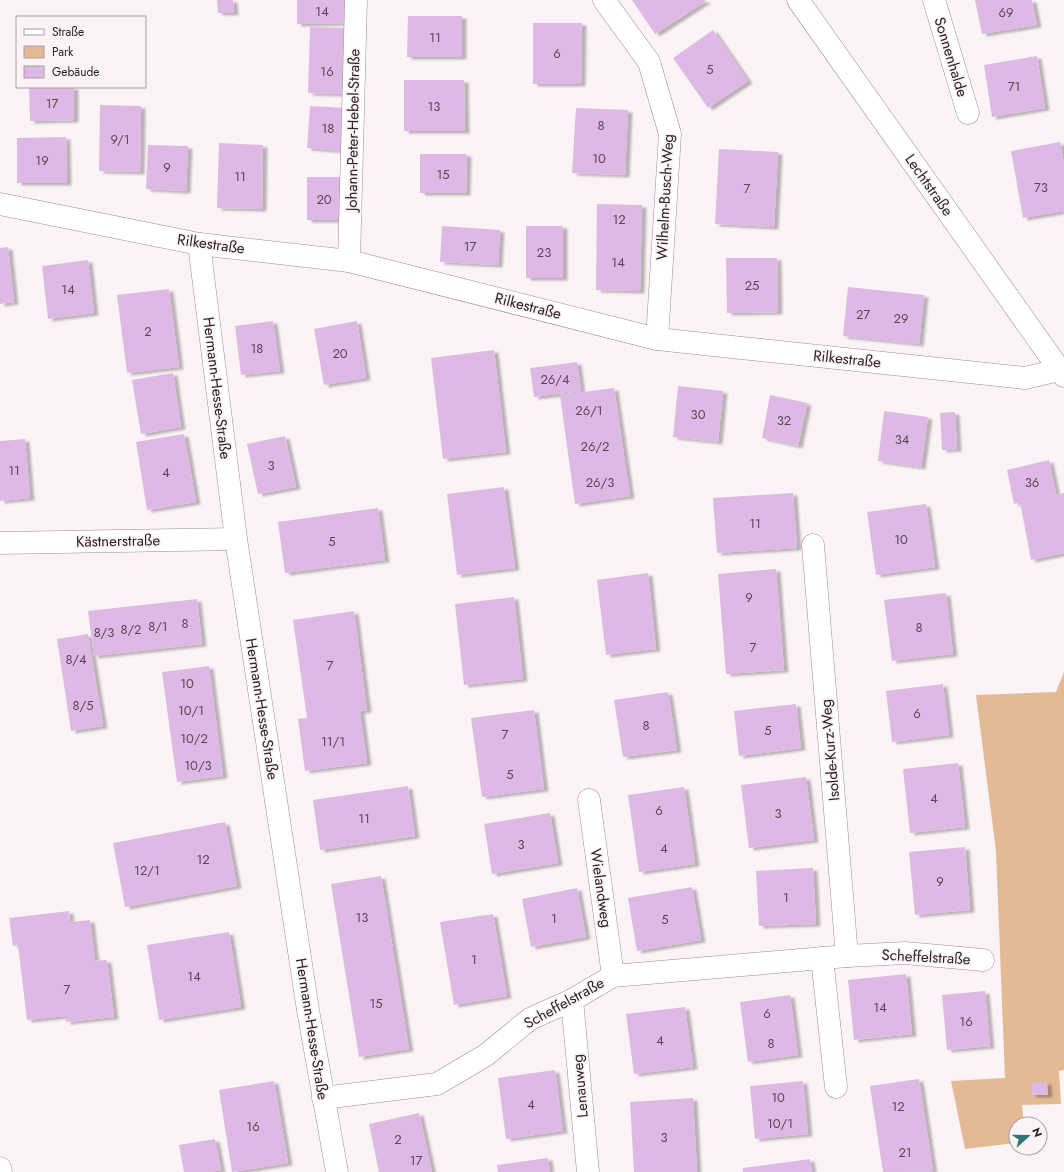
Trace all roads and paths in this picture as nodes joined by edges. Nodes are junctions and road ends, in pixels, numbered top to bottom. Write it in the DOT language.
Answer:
graph roads {
  1 [pos="356,0"];
  2 [pos="604,0"];
  3 [pos="798,0"];
  4 [pos="934,0"];
  5 [pos="968,113"];
  6 [pos="0,204"];
  7 [pos="199,244"];
  8 [pos="349,261"];
  9 [pos="657,339"];
  10 [pos="1062,373"];
  11 [pos="236,539"];
  12 [pos="0,543"];
  13 [pos="813,545"];
  14 [pos="589,800"];
  15 [pos="847,956"];
  16 [pos="822,958"];
  17 [pos="983,960"];
  18 [pos="613,976"];
  19 [pos="572,1000"];
  20 [pos="836,1087"];
  21 [pos="323,1098"];
  22 [pos="337,1172"];
  23 [pos="588,1172"];
  1 -- 8 [label="street, Johann-Peter-Hebel-Straße"];
  2 -- 9 [label="street, Wilhelm-Busch-Weg"];
  3 -- 10 [label="street, Lechtstraße"];
  4 -- 5 [label="street, Sonnenhalde"];
  6 -- 7 [label="street, Rilkestraße"];
  7 -- 8 [label="street, Rilkestraße"];
  7 -- 11 [label="street, Hermann-Hesse-Straße"];
  8 -- 9 [label="street, Rilkestraße"];
  9 -- 10 [label="street, Rilkestraße"];
  11 -- 12 [label="street, Kästnerstraße"];
  11 -- 21 [label="street, Hermann-Hesse-Straße"];
  13 -- 15 [label="street, Isolde-Kurz-Weg"];
  14 -- 18 [label="street, Wielandweg"];
  15 -- 16 [label="street, Scheffelstraße"];
  15 -- 17 [label="street, Scheffelstraße"];
  16 -- 18 [label="street, Scheffelstraße"];
  16 -- 20 [label="street"];
  18 -- 19 [label="street, Scheffelstraße"];
  19 -- 21 [label="street, Scheffelstraße"];
  19 -- 23 [label="street, Lenauweg"];
  21 -- 22 [label="street, Hermann-Hesse-Straße"];
}
